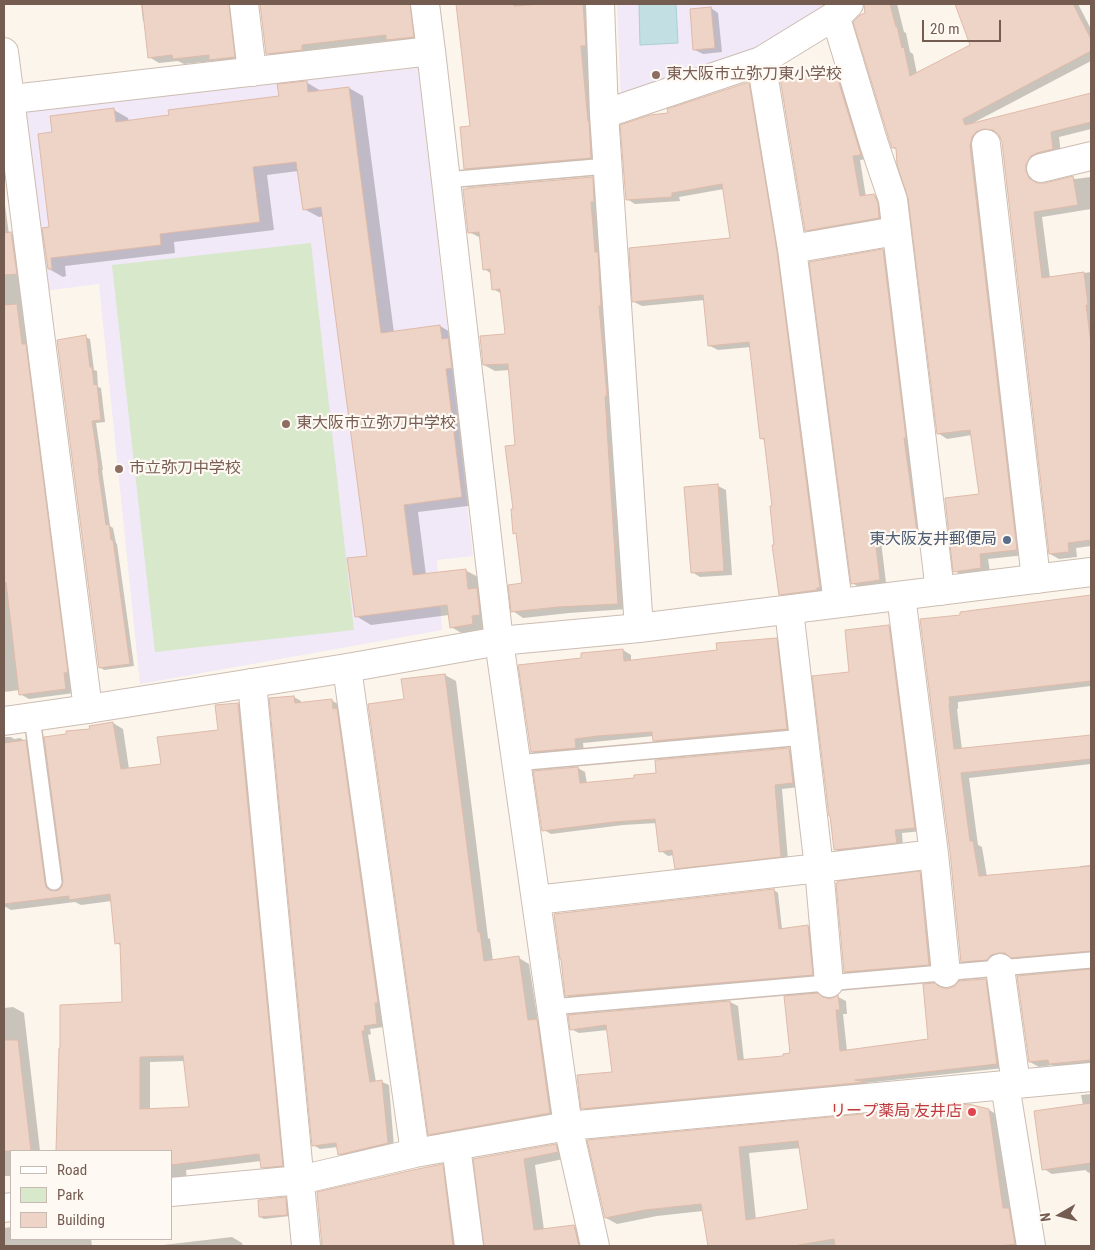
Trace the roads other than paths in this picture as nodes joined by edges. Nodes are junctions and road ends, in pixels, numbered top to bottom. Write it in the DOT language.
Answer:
graph roads {
  1 [pos="244,4"];
  2 [pos="425,4"];
  3 [pos="600,4"];
  4 [pos="842,9"];
  5 [pos="431,51"];
  6 [pos="4,52"];
  7 [pos="761,61"];
  8 [pos="252,72"];
  9 [pos="7,100"];
  10 [pos="604,114"];
  11 [pos="986,144"];
  12 [pos="1091,156"];
  13 [pos="607,166"];
  14 [pos="1041,168"];
  15 [pos="446,180"];
  16 [pos="15,224"];
  17 [pos="896,231"];
  18 [pos="792,248"];
  19 [pos="1091,572"];
  20 [pos="1036,579"];
  21 [pos="940,591"];
  22 [pos="901,596"];
  23 [pos="838,603"];
  24 [pos="789,610"];
  25 [pos="639,628"];
  26 [pos="499,641"];
  27 [pos="347,668"];
  28 [pos="252,683"];
  29 [pos="88,709"];
  30 [pos="32,717"];
  31 [pos="4,721"];
  32 [pos="804,737"];
  33 [pos="516,763"];
  34 [pos="934,854"];
  35 [pos="820,868"];
  36 [pos="54,882"];
  37 [pos="536,900"];
  38 [pos="1091,960"];
  39 [pos="1000,968"];
  40 [pos="946,973"];
  41 [pos="829,982"];
  42 [pos="551,1007"];
  43 [pos="1091,1077"];
  44 [pos="1011,1084"];
  45 [pos="568,1126"];
  46 [pos="456,1146"];
  47 [pos="415,1153"];
  48 [pos="300,1180"];
  49 [pos="172,1192"];
  50 [pos="306,1246"];
  51 [pos="469,1246"];
  52 [pos="595,1246"];
  53 [pos="1031,1246"];
  1 -- 8 [label="street"];
  2 -- 5 [label="street"];
  3 -- 10 [label="street"];
  4 -- 7 [label="street"];
  4 -- 17 [label="street"];
  5 -- 8 [label="street"];
  5 -- 15 [label="street"];
  6 -- 9 [label="street"];
  7 -- 10 [label="street"];
  7 -- 18 [label="street"];
  8 -- 9 [label="street"];
  9 -- 16 [label="street"];
  10 -- 13 [label="street"];
  11 -- 20 [label="street"];
  12 -- 14 [label="street"];
  13 -- 15 [label="lane"];
  13 -- 25 [label="street"];
  15 -- 26 [label="street"];
  16 -- 29 [label="street"];
  17 -- 18 [label="street"];
  17 -- 21 [label="street"];
  18 -- 23 [label="street"];
  19 -- 20 [label="street"];
  20 -- 21 [label="street"];
  21 -- 22 [label="street"];
  22 -- 23 [label="street"];
  22 -- 34 [label="street"];
  23 -- 24 [label="street"];
  24 -- 25 [label="street"];
  24 -- 32 [label="street"];
  25 -- 26 [label="street"];
  26 -- 27 [label="street"];
  26 -- 33 [label="street"];
  27 -- 28 [label="street"];
  27 -- 47 [label="street"];
  28 -- 29 [label="street"];
  28 -- 48 [label="street"];
  29 -- 30 [label="street"];
  30 -- 31 [label="street"];
  30 -- 36 [label="lane"];
  32 -- 33 [label="lane"];
  32 -- 35 [label="street"];
  33 -- 37 [label="street"];
  34 -- 35 [label="street"];
  34 -- 40 [label="street"];
  35 -- 37 [label="street"];
  35 -- 41 [label="street"];
  37 -- 42 [label="street"];
  38 -- 39 [label="lane"];
  39 -- 40 [label="lane"];
  39 -- 44 [label="street"];
  40 -- 41 [label="lane"];
  41 -- 42 [label="lane"];
  42 -- 45 [label="street"];
  43 -- 44 [label="street"];
  44 -- 45 [label="street"];
  44 -- 53 [label="street"];
  45 -- 46 [label="street"];
  45 -- 52 [label="street"];
  46 -- 47 [label="street"];
  46 -- 51 [label="street"];
  47 -- 48 [label="street"];
  48 -- 49 [label="street"];
  48 -- 50 [label="street"];
}
